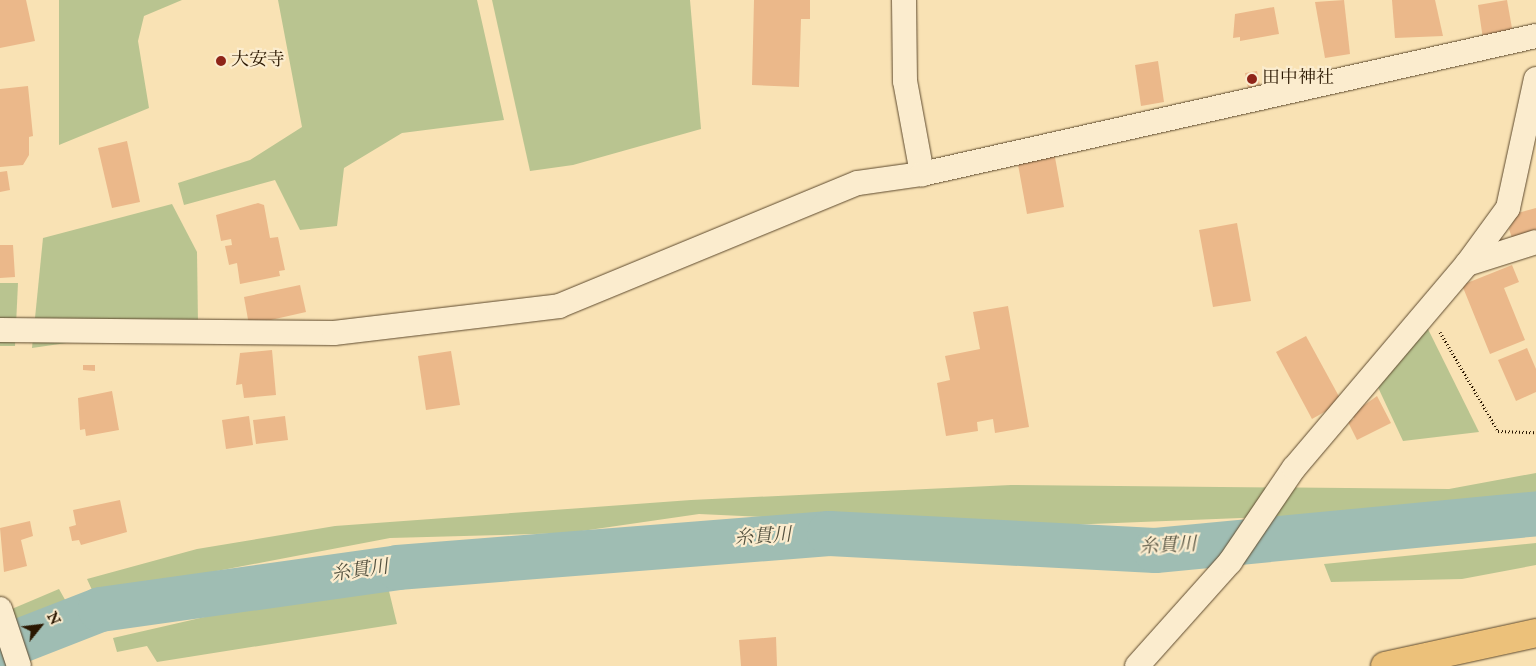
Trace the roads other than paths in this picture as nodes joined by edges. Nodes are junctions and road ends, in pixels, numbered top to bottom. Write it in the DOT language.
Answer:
graph roads {
  1 [pos="904,0"];
  2 [pos="1536,36"];
  3 [pos="1536,79"];
  4 [pos="922,174"];
  5 [pos="1536,242"];
  6 [pos="1467,264"];
  7 [pos="0,330"];
  8 [pos="0,609"];
  9 [pos="1536,633"];
  10 [pos="19,666"];
  11 [pos="1137,666"];
  12 [pos="1385,666"];
  1 -- 4 [label="street"];
  2 -- 4 [label="street"];
  3 -- 6 [label="street"];
  4 -- 7 [label="street"];
  5 -- 6 [label="street"];
  6 -- 11 [label="street"];
  8 -- 10 [label="street"];
  9 -- 12 [label="highway"];
}
